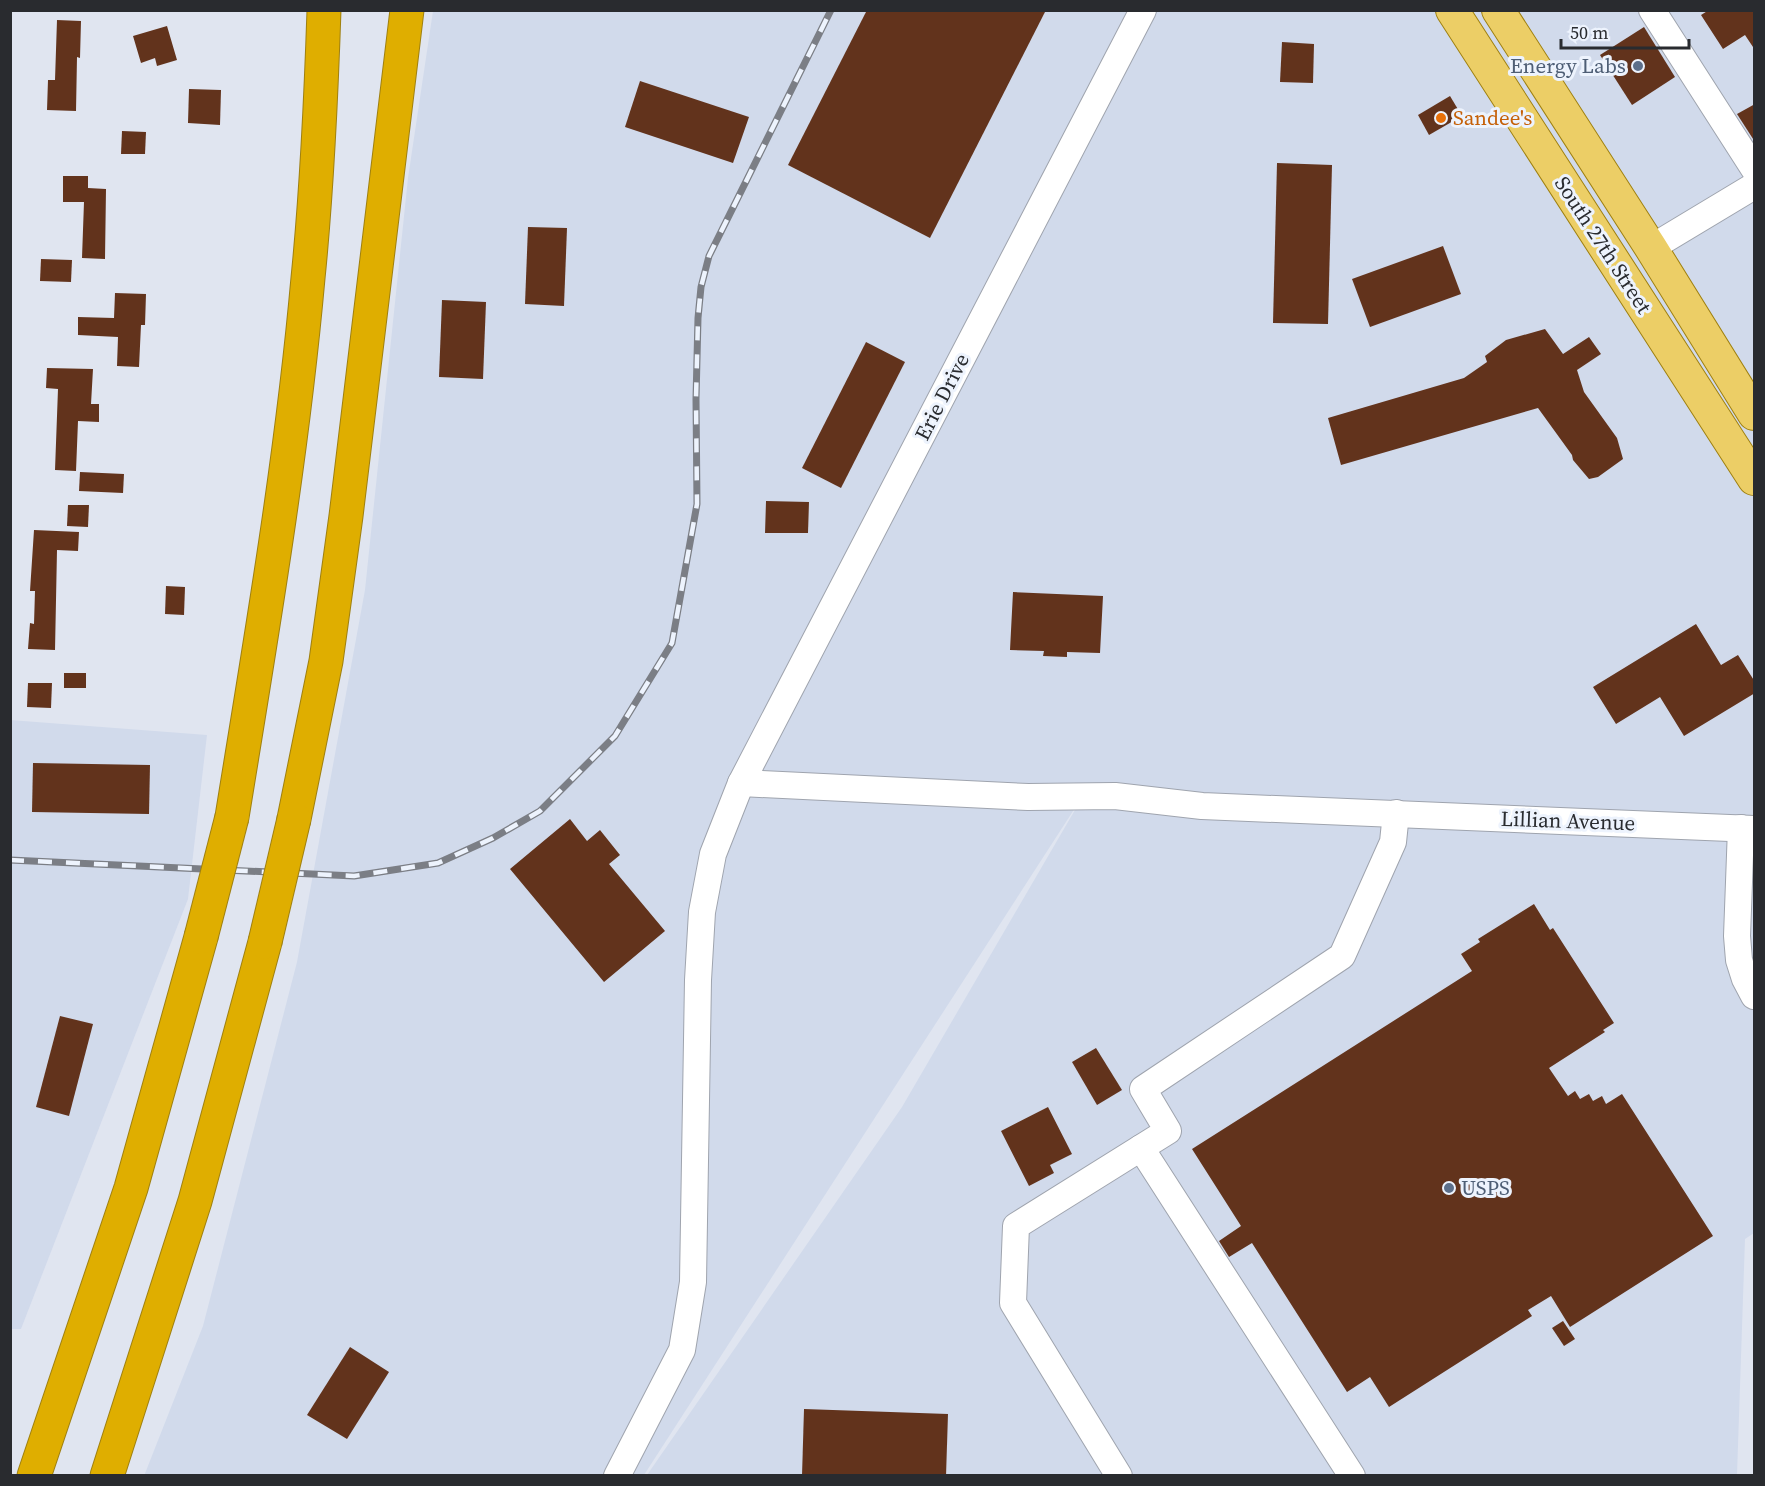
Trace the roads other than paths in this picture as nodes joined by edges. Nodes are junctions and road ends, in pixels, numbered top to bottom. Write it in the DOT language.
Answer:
graph roads {
  1 [pos="317,10"];
  2 [pos="324,10"];
  3 [pos="391,10"];
  4 [pos="407,10"];
  5 [pos="1143,10"];
  6 [pos="1498,10"];
  7 [pos="1652,10"];
  8 [pos="1464,14"];
  9 [pos="318,159"];
  10 [pos="1755,169"];
  11 [pos="1755,186"];
  12 [pos="1651,248"];
  13 [pos="377,252"];
  14 [pos="1755,414"];
  15 [pos="1755,479"];
  16 [pos="741,783"];
  17 [pos="1396,813"];
  18 [pos="1748,829"];
  19 [pos="1755,996"];
  20 [pos="1141,1148"];
  21 [pos="34,1476"];
  22 [pos="107,1476"];
  23 [pos="617,1476"];
  24 [pos="1119,1476"];
  25 [pos="1352,1476"];
  1 -- 9 [label="highway"];
  2 -- 9 [label="highway"];
  3 -- 13 [label="highway"];
  4 -- 13 [label="highway"];
  5 -- 16 [label="street, Erie Drive"];
  6 -- 12 [label="main road, South 27th Street"];
  7 -- 10 [label="street"];
  8 -- 15 [label="main road, South 27th Street"];
  9 -- 21 [label="highway, bridge"];
  11 -- 12 [label="street"];
  12 -- 14 [label="main road, South 27th Street"];
  13 -- 22 [label="highway, bridge"];
  16 -- 17 [label="street, Lillian Avenue"];
  16 -- 23 [label="street, Erie Drive"];
  17 -- 18 [label="street, Lillian Avenue"];
  17 -- 20 [label="street"];
  18 -- 19 [label="street"];
  20 -- 24 [label="street"];
  20 -- 25 [label="street"];
}
